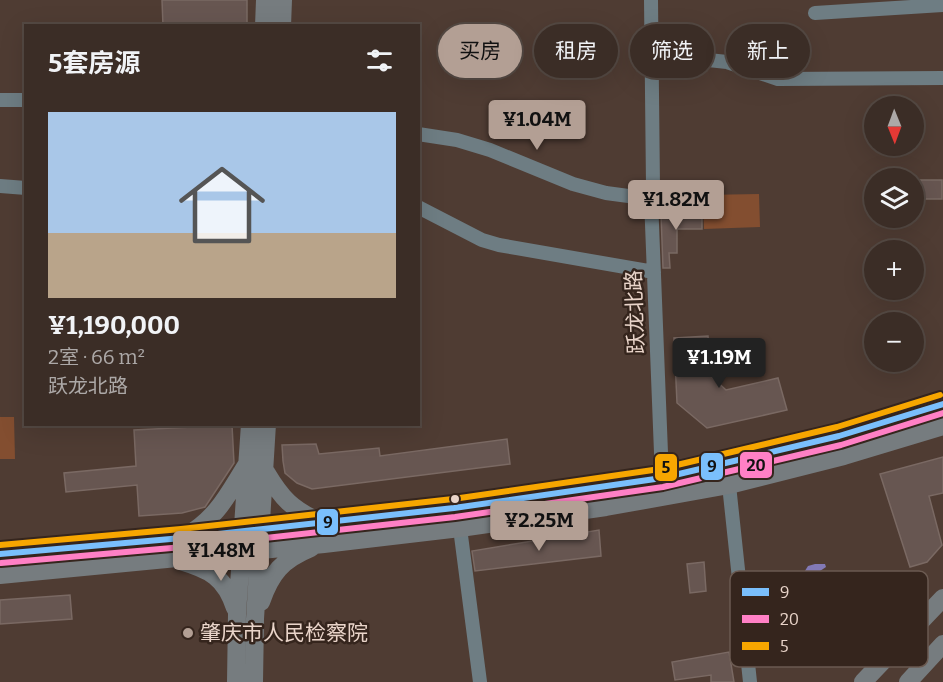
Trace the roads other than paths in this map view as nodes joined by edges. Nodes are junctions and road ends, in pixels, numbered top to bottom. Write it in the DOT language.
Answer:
graph roads {
  1 [pos="265,0"];
  2 [pos="283,0"];
  3 [pos="651,0"];
  4 [pos="867,5"];
  5 [pos="943,5"];
  6 [pos="815,13"];
  7 [pos="264,24"];
  8 [pos="282,24"];
  9 [pos="651,24"];
  10 [pos="714,61"];
  11 [pos="652,78"];
  12 [pos="943,78"];
  13 [pos="0,100"];
  14 [pos="24,100"];
  15 [pos="420,134"];
  16 [pos="0,186"];
  17 [pos="24,188"];
  18 [pos="651,199"];
  19 [pos="420,208"];
  20 [pos="654,272"];
  21 [pos="943,404"];
  22 [pos="250,426"];
  23 [pos="267,426"];
  24 [pos="943,426"];
  25 [pos="248,463"];
  26 [pos="266,472"];
  27 [pos="662,478"];
  28 [pos="729,485"];
  29 [pos="530,497"];
  30 [pos="534,517"];
  31 [pos="322,523"];
  32 [pos="460,528"];
  33 [pos="261,530"];
  34 [pos="243,531"];
  35 [pos="182,538"];
  36 [pos="324,543"];
  37 [pos="260,550"];
  38 [pos="241,551"];
  39 [pos="0,554"];
  40 [pos="172,558"];
  41 [pos="738,571"];
  42 [pos="0,575"];
  43 [pos="943,598"];
  44 [pos="237,614"];
  45 [pos="928,614"];
  46 [pos="255,619"];
  47 [pos="943,644"];
  48 [pos="928,660"];
  49 [pos="748,667"];
  50 [pos="877,667"];
  51 [pos="922,667"];
  52 [pos="236,682"];
  53 [pos="254,682"];
  54 [pos="480,682"];
  55 [pos="750,682"];
  56 [pos="863,682"];
  57 [pos="908,682"];
  1 -- 7 [label="main road"];
  2 -- 8 [label="main road"];
  3 -- 9 [label="street, 跃龙北路"];
  4 -- 5 [label="street"];
  4 -- 6 [label="street"];
  10 -- 12 [label="street"];
  11 -- 18 [label="street, 跃龙北路"];
  13 -- 14 [label="street"];
  15 -- 18 [label="street"];
  16 -- 17 [label="street"];
  18 -- 20 [label="street, 跃龙北路"];
  19 -- 20 [label="street"];
  20 -- 27 [label="street, 跃龙北路"];
  21 -- 27 [label="main road"];
  22 -- 25 [label="main road"];
  23 -- 26 [label="main road"];
  24 -- 28 [label="main road"];
  25 -- 34 [label="main road"];
  25 -- 35 [label="main road"];
  26 -- 31 [label="main road"];
  26 -- 33 [label="main road"];
  27 -- 29 [label="main road"];
  28 -- 30 [label="main road"];
  28 -- 41 [label="street"];
  29 -- 30 [label="main road"];
  29 -- 31 [label="main road"];
  30 -- 32 [label="main road"];
  31 -- 33 [label="main road"];
  32 -- 36 [label="main road"];
  32 -- 54 [label="street"];
  33 -- 34 [label="main road"];
  33 -- 37 [label="main road"];
  34 -- 35 [label="main road"];
  34 -- 38 [label="main road"];
  35 -- 39 [label="main road"];
  36 -- 37 [label="main road"];
  36 -- 46 [label="main road"];
  37 -- 38 [label="main road"];
  37 -- 46 [label="main road"];
  38 -- 40 [label="main road"];
  38 -- 44 [label="main road"];
  40 -- 42 [label="main road"];
  40 -- 44 [label="main road"];
  43 -- 45 [label="main road"];
  44 -- 52 [label="main road"];
  46 -- 53 [label="main road"];
  47 -- 48 [label="main road"];
  49 -- 55 [label="street"];
  50 -- 56 [label="main road"];
  51 -- 57 [label="main road"];
}
